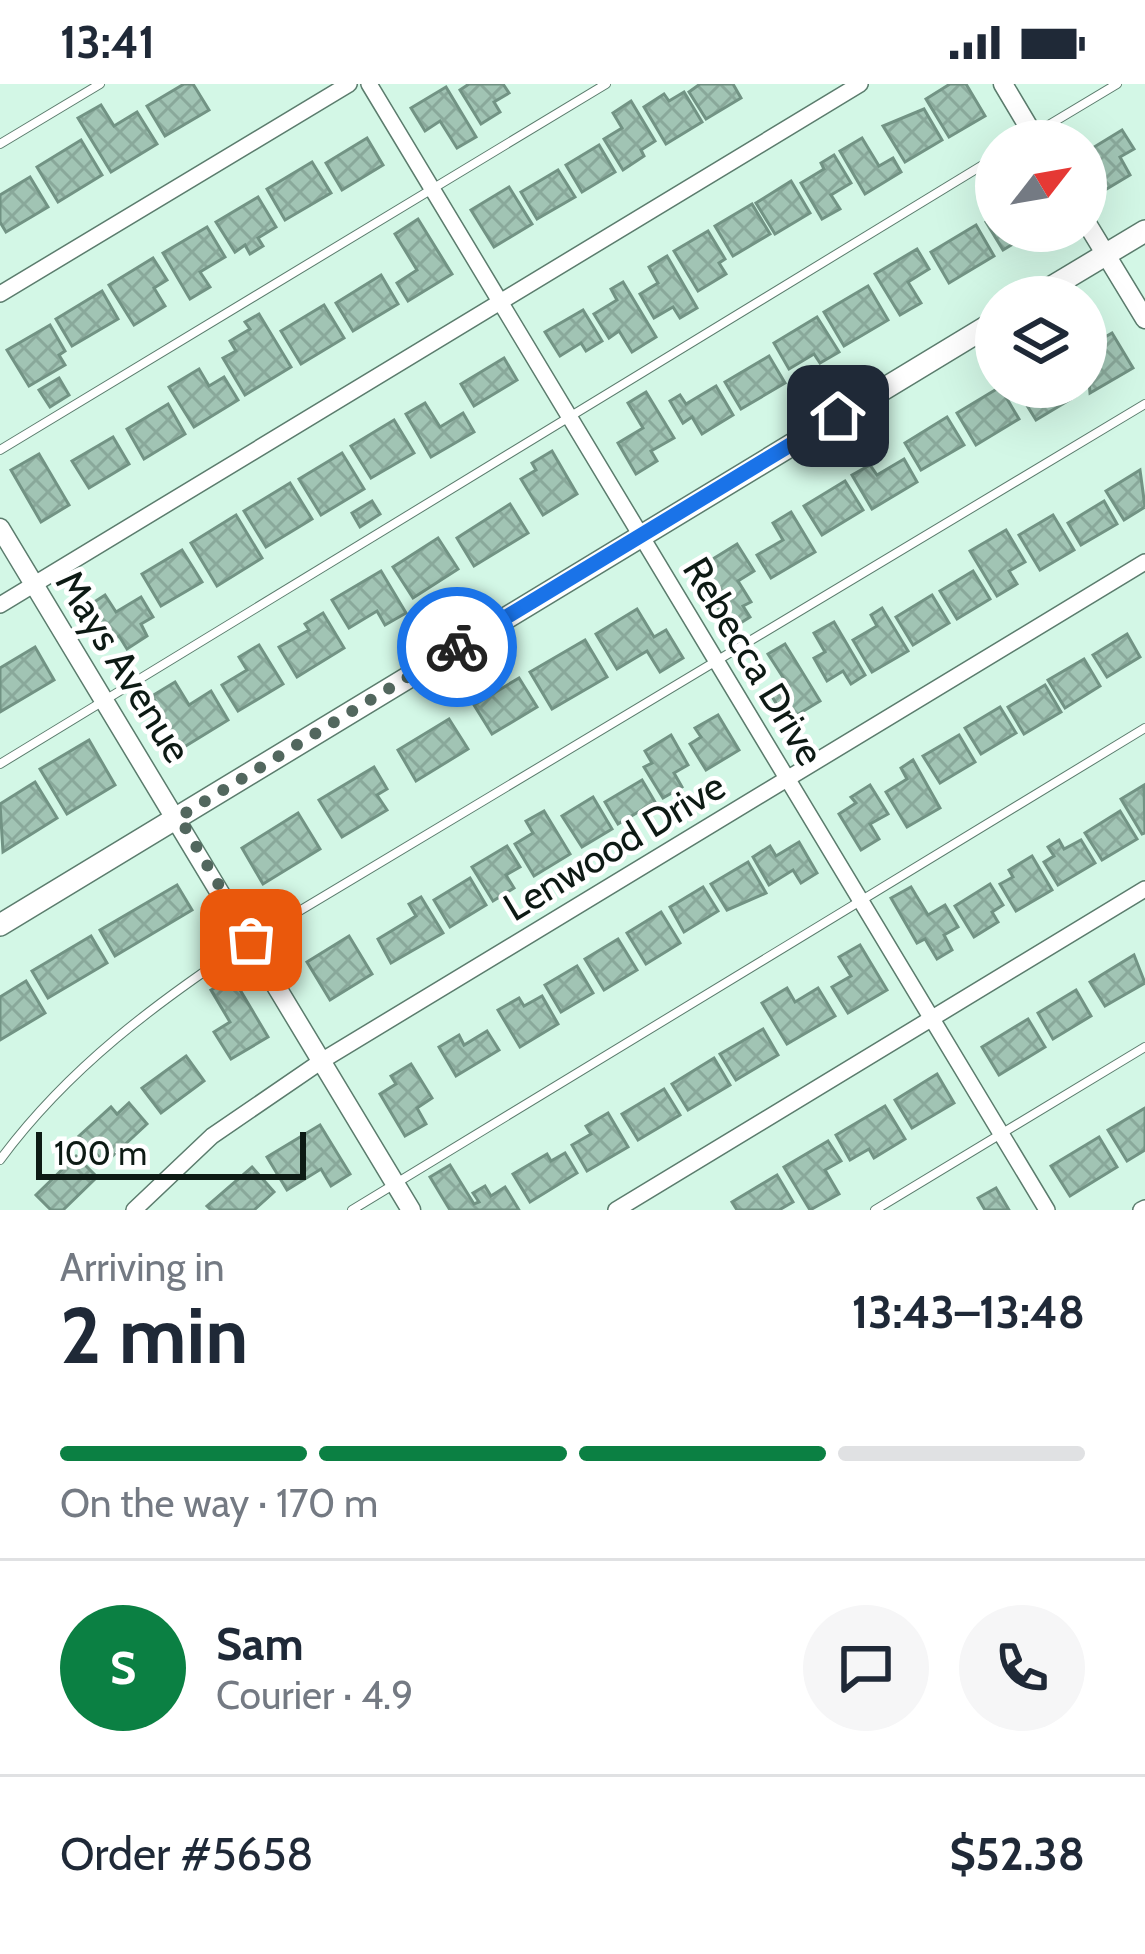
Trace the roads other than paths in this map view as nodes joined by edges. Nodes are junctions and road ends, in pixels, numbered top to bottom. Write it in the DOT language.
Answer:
graph roads {
  1 [pos="100,84"];
  2 [pos="349,84"];
  3 [pos="369,84"];
  4 [pos="606,84"];
  5 [pos="860,84"];
  6 [pos="1003,84"];
  7 [pos="1117,84"];
  8 [pos="1021,120"];
  9 [pos="1061,120"];
  10 [pos="0,144"];
  11 [pos="975,170"];
  12 [pos="433,190"];
  13 [pos="1145,231"];
  14 [pos="1106,254"];
  15 [pos="1070,276"];
  16 [pos="0,294"];
  17 [pos="500,301"];
  18 [pos="1145,320"];
  19 [pos="975,334"];
  20 [pos="1145,404"];
  21 [pos="568,414"];
  22 [pos="0,451"];
  23 [pos="0,528"];
  24 [pos="641,536"];
  25 [pos="1145,562"];
  26 [pos="34,585"];
  27 [pos="0,605"];
  28 [pos="717,662"];
  29 [pos="104,697"];
  30 [pos="1145,728"];
  31 [pos="0,764"];
  32 [pos="787,780"];
  33 [pos="179,817"];
  34 [pos="1145,889"];
  35 [pos="861,902"];
  36 [pos="0,925"];
  37 [pos="251,940"];
  38 [pos="932,1018"];
  39 [pos="1145,1047"];
  40 [pos="323,1060"];
  41 [pos="1001,1134"];
  42 [pos="0,1160"];
  43 [pos="394,1180"];
  44 [pos="134,1210"];
  45 [pos="352,1210"];
  46 [pos="411,1210"];
  47 [pos="616,1210"];
  48 [pos="875,1210"];
  49 [pos="1047,1210"];
  1 -- 10 [label="lane"];
  2 -- 16 [label="street"];
  3 -- 12 [label="street, Rebecca Drive"];
  4 -- 12 [label="lane"];
  5 -- 17 [label="street"];
  6 -- 8 [label="street"];
  7 -- 9 [label="lane"];
  11 -- 21 [label="lane"];
  12 -- 17 [label="street, Rebecca Drive"];
  12 -- 22 [label="lane"];
  13 -- 14 [label="main road"];
  14 -- 15 [label="main road"];
  14 -- 18 [label="street"];
  17 -- 21 [label="street, Rebecca Drive"];
  17 -- 26 [label="street"];
  19 -- 24 [label="main road"];
  20 -- 28 [label="lane"];
  21 -- 24 [label="street, Rebecca Drive"];
  21 -- 29 [label="lane"];
  23 -- 26 [label="street, Mays Avenue"];
  24 -- 28 [label="street, Rebecca Drive"];
  24 -- 33 [label="main road"];
  25 -- 32 [label="street, Lenwood Drive"];
  26 -- 27 [label="street"];
  26 -- 29 [label="street, Mays Avenue"];
  28 -- 32 [label="street, Rebecca Drive"];
  28 -- 37 [label="lane"];
  29 -- 31 [label="lane"];
  29 -- 33 [label="street, Mays Avenue"];
  30 -- 35 [label="lane"];
  32 -- 35 [label="street, Rebecca Drive"];
  32 -- 40 [label="street, Lenwood Drive"];
  33 -- 36 [label="main road"];
  33 -- 37 [label="street, Mays Avenue"];
  34 -- 38 [label="street"];
  35 -- 38 [label="street, Rebecca Drive"];
  35 -- 43 [label="lane"];
  37 -- 40 [label="street, Mays Avenue"];
  37 -- 42 [label="lane"];
  38 -- 41 [label="street, Rebecca Drive"];
  38 -- 47 [label="street"];
  39 -- 41 [label="lane"];
  40 -- 43 [label="street, Mays Avenue"];
  40 -- 44 [label="street, Lenwood Drive"];
  41 -- 48 [label="lane"];
  41 -- 49 [label="street, Rebecca Drive"];
  43 -- 45 [label="lane"];
  43 -- 46 [label="street, Mays Avenue"];
}
